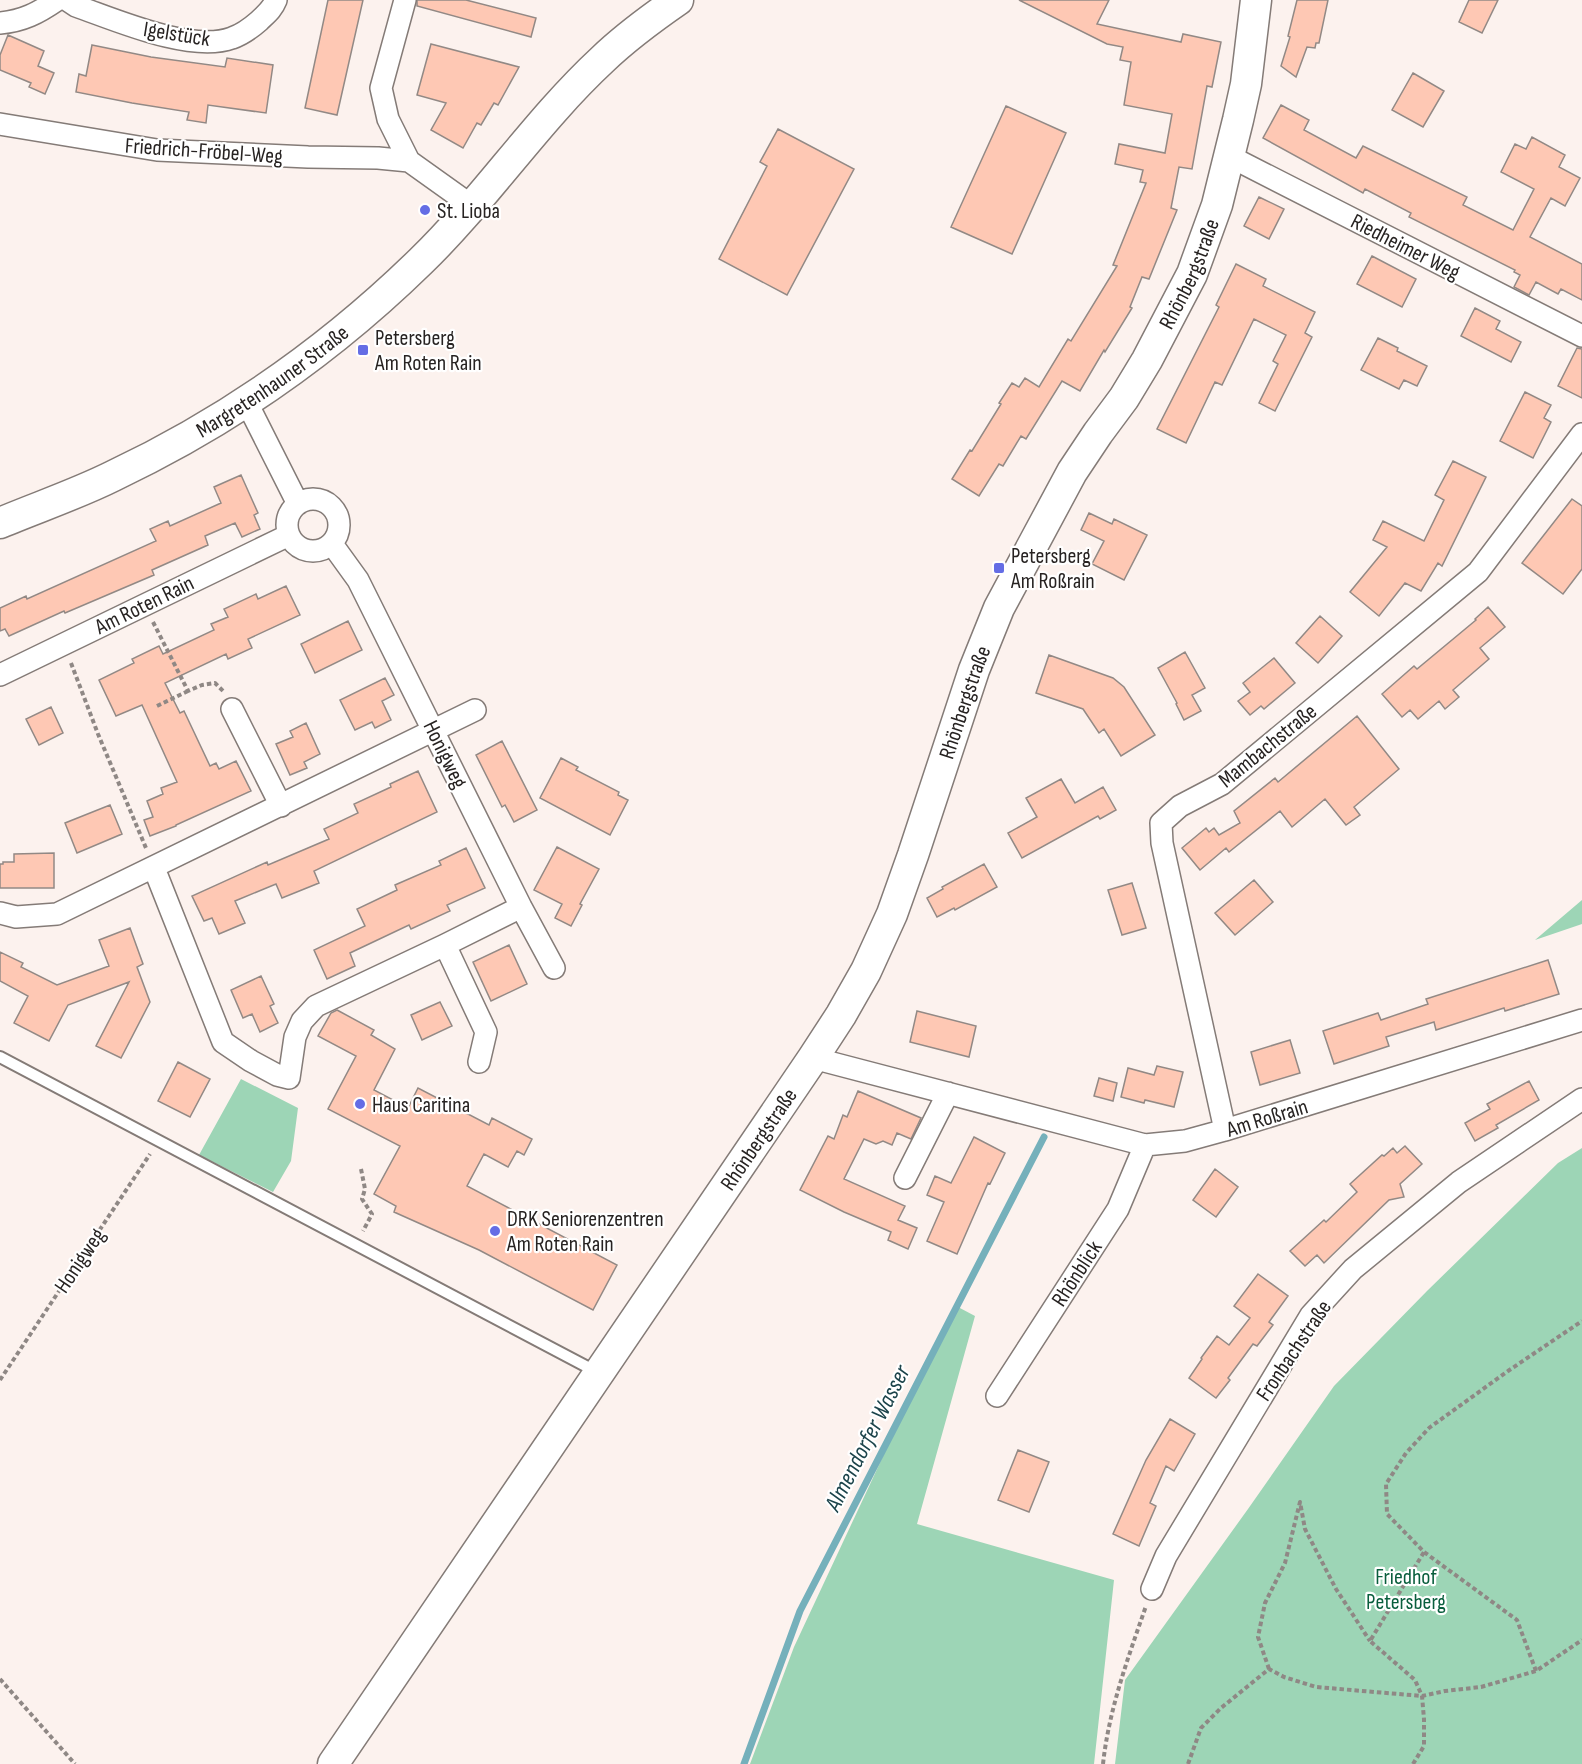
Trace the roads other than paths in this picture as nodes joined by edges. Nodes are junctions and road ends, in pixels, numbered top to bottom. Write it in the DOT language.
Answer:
graph roads {
  1 [pos="57,0"];
  2 [pos="67,0"];
  3 [pos="276,0"];
  4 [pos="405,0"];
  5 [pos="678,0"];
  6 [pos="1257,0"];
  7 [pos="0,23"];
  8 [pos="0,124"];
  9 [pos="1229,156"];
  10 [pos="409,161"];
  11 [pos="472,206"];
  12 [pos="1582,336"];
  13 [pos="246,401"];
  14 [pos="1582,434"];
  15 [pos="298,504"];
  16 [pos="0,523"];
  17 [pos="289,535"];
  18 [pos="332,544"];
  19 [pos="0,675"];
  20 [pos="232,709"];
  21 [pos="475,710"];
  22 [pos="435,731"];
  23 [pos="281,806"];
  24 [pos="154,868"];
  25 [pos="521,908"];
  26 [pos="0,914"];
  27 [pos="445,945"];
  28 [pos="554,968"];
  29 [pos="1582,1020"];
  30 [pos="0,1057"];
  31 [pos="813,1058"];
  32 [pos="479,1062"];
  33 [pos="948,1093"];
  34 [pos="1582,1099"];
  35 [pos="1226,1130"];
  36 [pos="1145,1145"];
  37 [pos="905,1178"];
  38 [pos="600,1373"];
  39 [pos="997,1396"];
  40 [pos="1152,1588"];
  41 [pos="333,1764"];
  1 -- 7 [label="street"];
  2 -- 3 [label="street, Igelstück"];
  4 -- 10 [label="street"];
  5 -- 11 [label="street, Margretenhauner Straße"];
  6 -- 9 [label="street, Rhönbergstraße"];
  8 -- 10 [label="street, Friedrich-Fröbel-Weg"];
  9 -- 12 [label="street, Riedheimer Weg"];
  9 -- 31 [label="street, Rhönbergstraße"];
  10 -- 11 [label="street"];
  11 -- 13 [label="street, Margretenhauner Straße"];
  13 -- 15 [label="street"];
  13 -- 16 [label="street, Margretenhauner Straße"];
  14 -- 35 [label="street, Mambachstraße"];
  15 -- 17 [label="street"];
  15 -- 18 [label="street"];
  17 -- 18 [label="street"];
  17 -- 19 [label="street, Am Roten Rain"];
  18 -- 22 [label="street, Honigweg"];
  20 -- 23 [label="street"];
  21 -- 22 [label="street"];
  22 -- 23 [label="street"];
  22 -- 25 [label="street, Honigweg"];
  23 -- 24 [label="street"];
  24 -- 26 [label="street"];
  24 -- 27 [label="street"];
  25 -- 27 [label="street"];
  25 -- 28 [label="street, Honigweg"];
  27 -- 32 [label="street"];
  29 -- 35 [label="street, Am Roßrain"];
  30 -- 38 [label="lane"];
  31 -- 33 [label="street, Am Roßrain"];
  31 -- 38 [label="street, Rhönbergstraße"];
  33 -- 36 [label="street, Am Roßrain"];
  33 -- 37 [label="street"];
  34 -- 40 [label="street, Fronbachstraße"];
  35 -- 36 [label="street, Am Roßrain"];
  36 -- 39 [label="street, Rhönblick"];
  38 -- 41 [label="street, Rhönbergstraße"];
}
